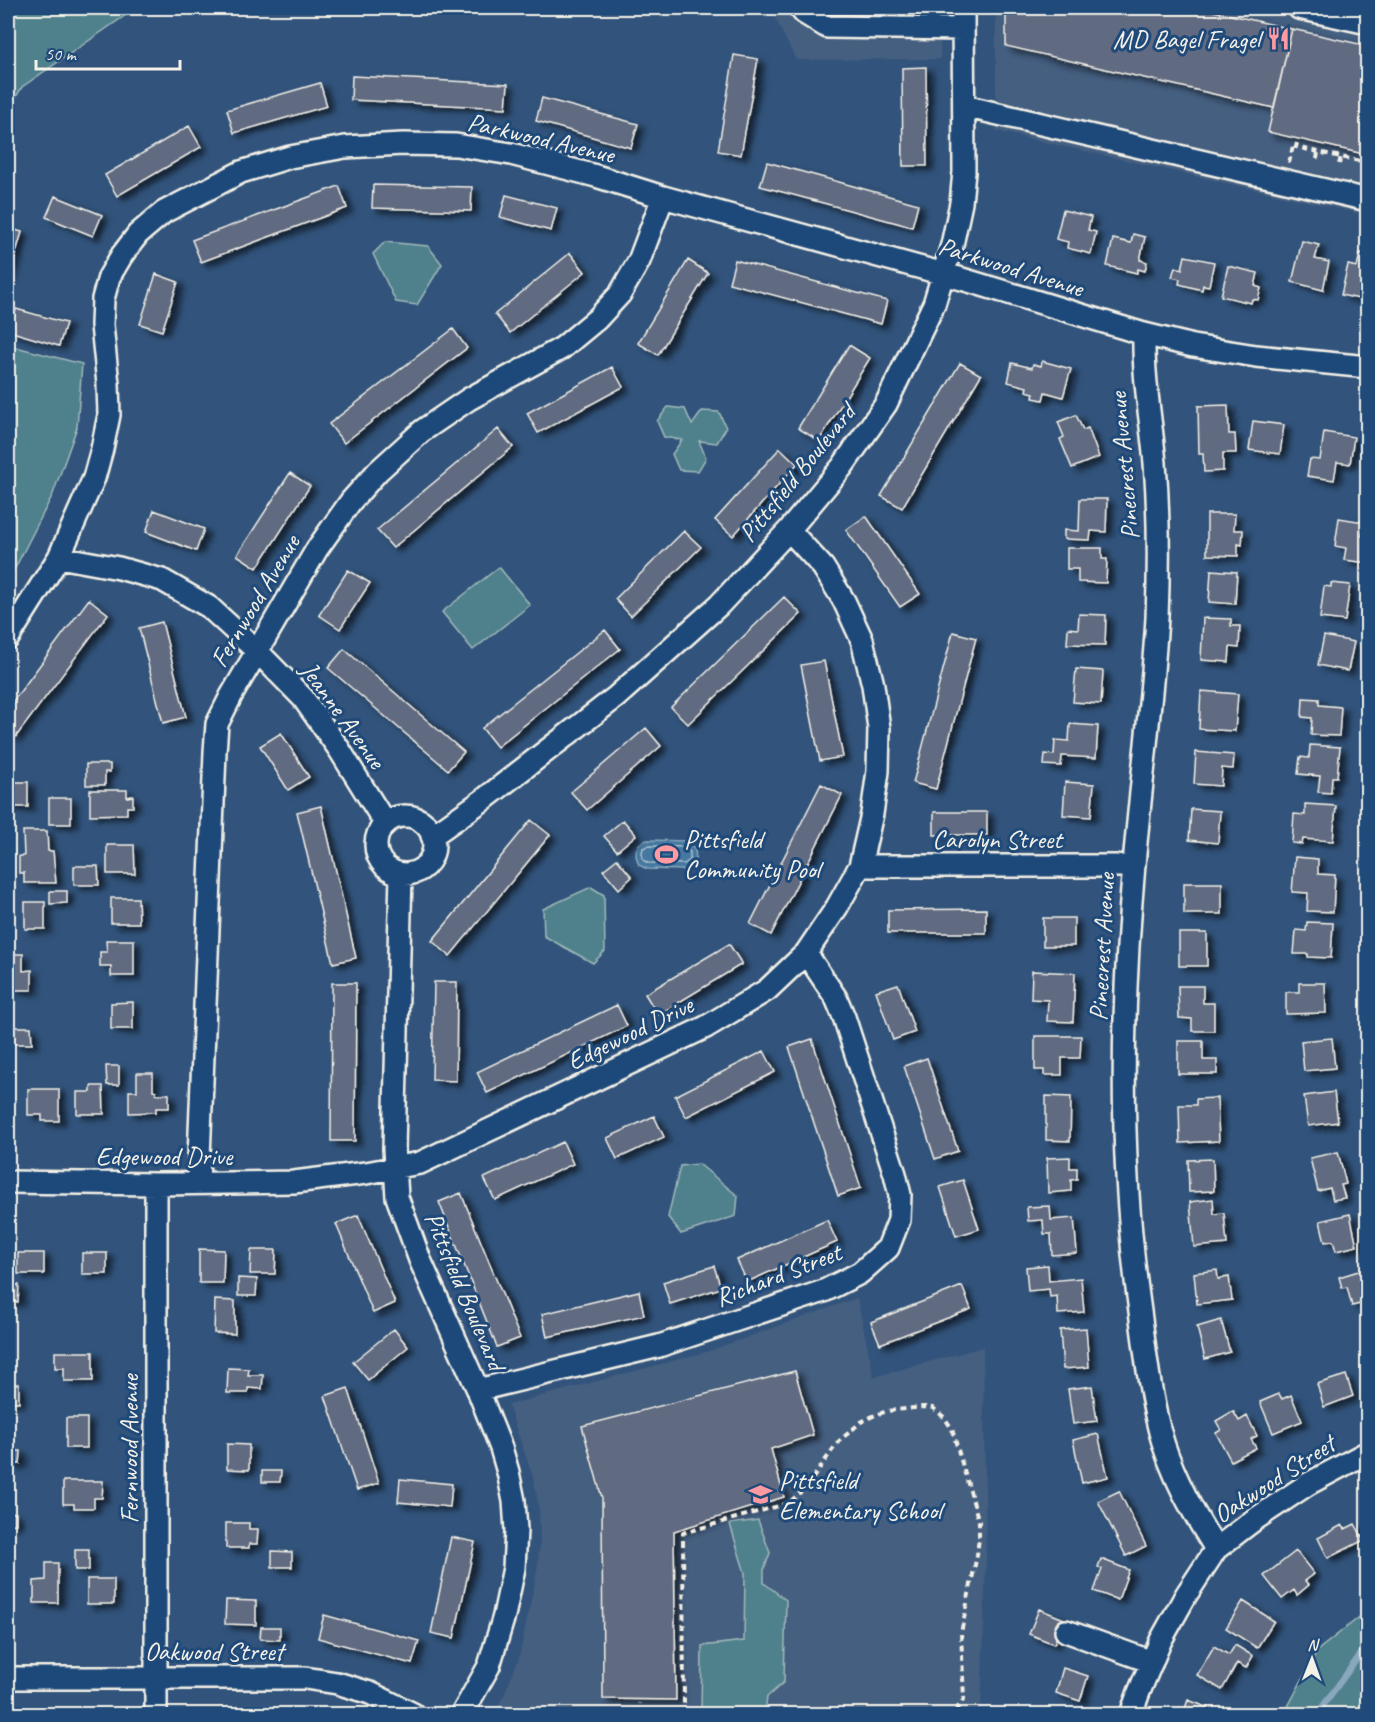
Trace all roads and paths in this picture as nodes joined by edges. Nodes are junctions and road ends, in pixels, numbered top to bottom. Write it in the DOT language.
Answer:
graph roads {
  1 [pos="800,8"];
  2 [pos="963,8"];
  3 [pos="1299,8"];
  4 [pos="1368,23"];
  5 [pos="963,29"];
  6 [pos="964,106"];
  7 [pos="1318,152"];
  8 [pos="1341,157"];
  9 [pos="1317,159"];
  10 [pos="1368,163"];
  11 [pos="1339,164"];
  12 [pos="1288,170"];
  13 [pos="663,197"];
  14 [pos="1368,200"];
  15 [pos="943,275"];
  16 [pos="1144,334"];
  17 [pos="1368,367"];
  18 [pos="789,530"];
  19 [pos="59,556"];
  20 [pos="8,638"];
  21 [pos="257,651"];
  22 [pos="385,823"];
  23 [pos="432,836"];
  24 [pos="860,866"];
  25 [pos="1134,866"];
  26 [pos="401,874"];
  27 [pos="806,953"];
  28 [pos="394,1168"];
  29 [pos="8,1182"];
  30 [pos="198,1183"];
  31 [pos="156,1184"];
  32 [pos="478,1390"];
  33 [pos="1368,1452"];
  34 [pos="1216,1549"];
  35 [pos="1066,1631"];
  36 [pos="1152,1662"];
  37 [pos="8,1678"];
  38 [pos="157,1678"];
  39 [pos="639,1703"];
  40 [pos="156,1714"];
  41 [pos="413,1714"];
  42 [pos="462,1714"];
  43 [pos="638,1714"];
  44 [pos="684,1714"];
  45 [pos="953,1714"];
  46 [pos="1131,1714"];
  1 -- 5 [label="street"];
  2 -- 5 [label="street, Pittsfield Boulevard"];
  3 -- 4 [label="street"];
  5 -- 6 [label="street, Pittsfield Boulevard"];
  6 -- 14 [label="street"];
  6 -- 15 [label="street, Pittsfield Boulevard"];
  7 -- 8 [label="path"];
  7 -- 9 [label="path"];
  7 -- 12 [label="path"];
  8 -- 10 [label="path"];
  8 -- 11 [label="path"];
  13 -- 15 [label="street, Parkwood Avenue"];
  13 -- 19 [label="street, Parkwood Avenue"];
  13 -- 21 [label="street, Fernwood Avenue"];
  15 -- 16 [label="street, Parkwood Avenue"];
  15 -- 18 [label="street, Pittsfield Boulevard"];
  16 -- 17 [label="street, Parkwood Avenue"];
  16 -- 25 [label="street, Pinecrest Avenue"];
  18 -- 23 [label="street, Pittsfield Boulevard"];
  18 -- 24 [label="street, Edgewood Drive"];
  19 -- 20 [label="street, Parkwood Avenue"];
  19 -- 21 [label="street, Jeanne Avenue"];
  21 -- 22 [label="street, Jeanne Avenue"];
  21 -- 30 [label="street, Fernwood Avenue"];
  22 -- 23 [label="street"];
  22 -- 26 [label="street"];
  23 -- 26 [label="street"];
  24 -- 25 [label="street, Carolyn Street"];
  24 -- 27 [label="street, Edgewood Drive"];
  25 -- 34 [label="street, Pinecrest Avenue"];
  26 -- 28 [label="street, Pittsfield Boulevard"];
  27 -- 28 [label="street, Edgewood Drive"];
  27 -- 32 [label="street, Richard Street"];
  28 -- 30 [label="street, Edgewood Drive"];
  28 -- 32 [label="street, Pittsfield Boulevard"];
  29 -- 31 [label="street, Edgewood Drive"];
  30 -- 31 [label="street, Edgewood Drive"];
  31 -- 38 [label="street, Fernwood Avenue"];
  32 -- 42 [label="street, Pittsfield Boulevard"];
  33 -- 34 [label="street, Oakwood Street"];
  34 -- 36 [label="street, Oakwood Street"];
  35 -- 36 [label="street"];
  36 -- 46 [label="street, Oakwood Street"];
  37 -- 38 [label="street, Oakwood Street"];
  38 -- 40 [label="street, Fernwood Avenue"];
  38 -- 41 [label="street, Oakwood Street"];
  39 -- 43 [label="path"];
  44 -- 45 [label="path"];
}
